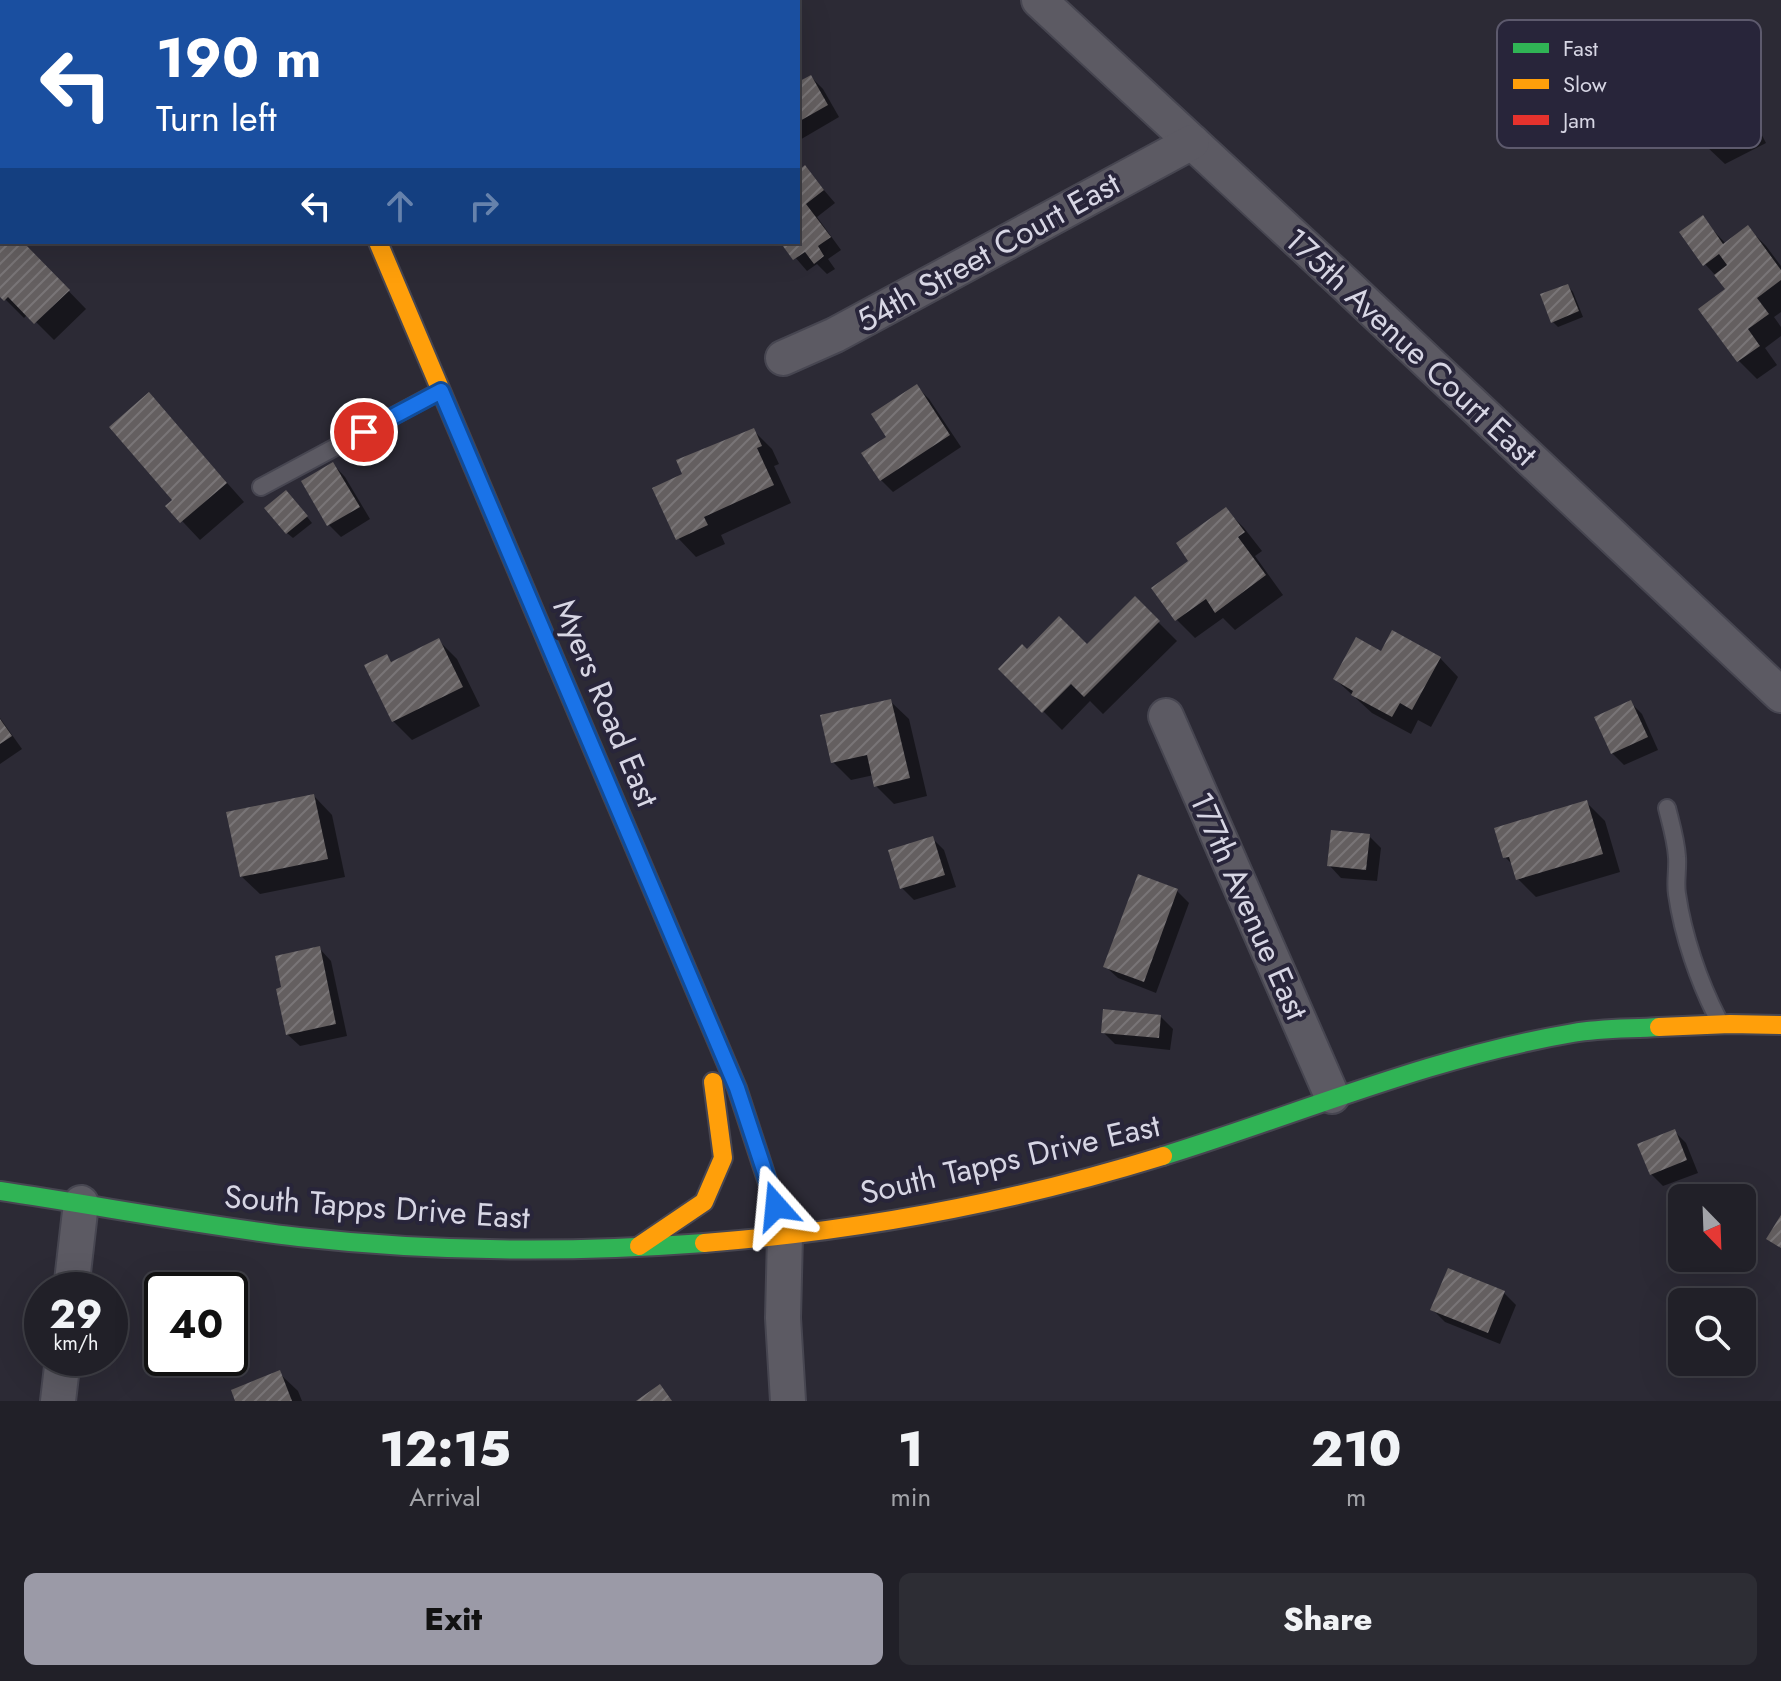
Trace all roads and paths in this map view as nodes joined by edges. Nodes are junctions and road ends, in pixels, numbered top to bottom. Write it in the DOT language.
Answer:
graph roads {
  1 [pos="1039,0"];
  2 [pos="1192,142"];
  3 [pos="379,244"];
  4 [pos="783,358"];
  5 [pos="441,391"];
  6 [pos="261,487"];
  7 [pos="1781,695"];
  8 [pos="1166,716"];
  9 [pos="1667,808"];
  10 [pos="701,1005"];
  11 [pos="1720,1024"];
  12 [pos="1781,1025"];
  13 [pos="1332,1096"];
  14 [pos="0,1191"];
  15 [pos="81,1203"];
  16 [pos="785,1235"];
  17 [pos="638,1247"];
  18 [pos="73,1272"];
  19 [pos="61,1376"];
  20 [pos="58,1401"];
  21 [pos="788,1401"];
  1 -- 2 [label="street, 175th Avenue Court East"];
  2 -- 4 [label="street, 54th Street Court East"];
  2 -- 7 [label="street, 175th Avenue Court East"];
  3 -- 5 [label="street, Myers Road East"];
  5 -- 6 [label="lane"];
  5 -- 10 [label="street, Myers Road East"];
  8 -- 13 [label="street, 177th Avenue East"];
  9 -- 11 [label="lane"];
  10 -- 16 [label="street, Myers Road East"];
  10 -- 17 [label="street"];
  11 -- 12 [label="street, South Tapps Drive East"];
  11 -- 13 [label="street, South Tapps Drive East"];
  13 -- 16 [label="street, South Tapps Drive East"];
  14 -- 15 [label="street, South Tapps Drive East"];
  15 -- 17 [label="street, South Tapps Drive East"];
  15 -- 18 [label="street"];
  16 -- 17 [label="street, South Tapps Drive East"];
  16 -- 21 [label="street"];
  19 -- 20 [label="street"];
}
